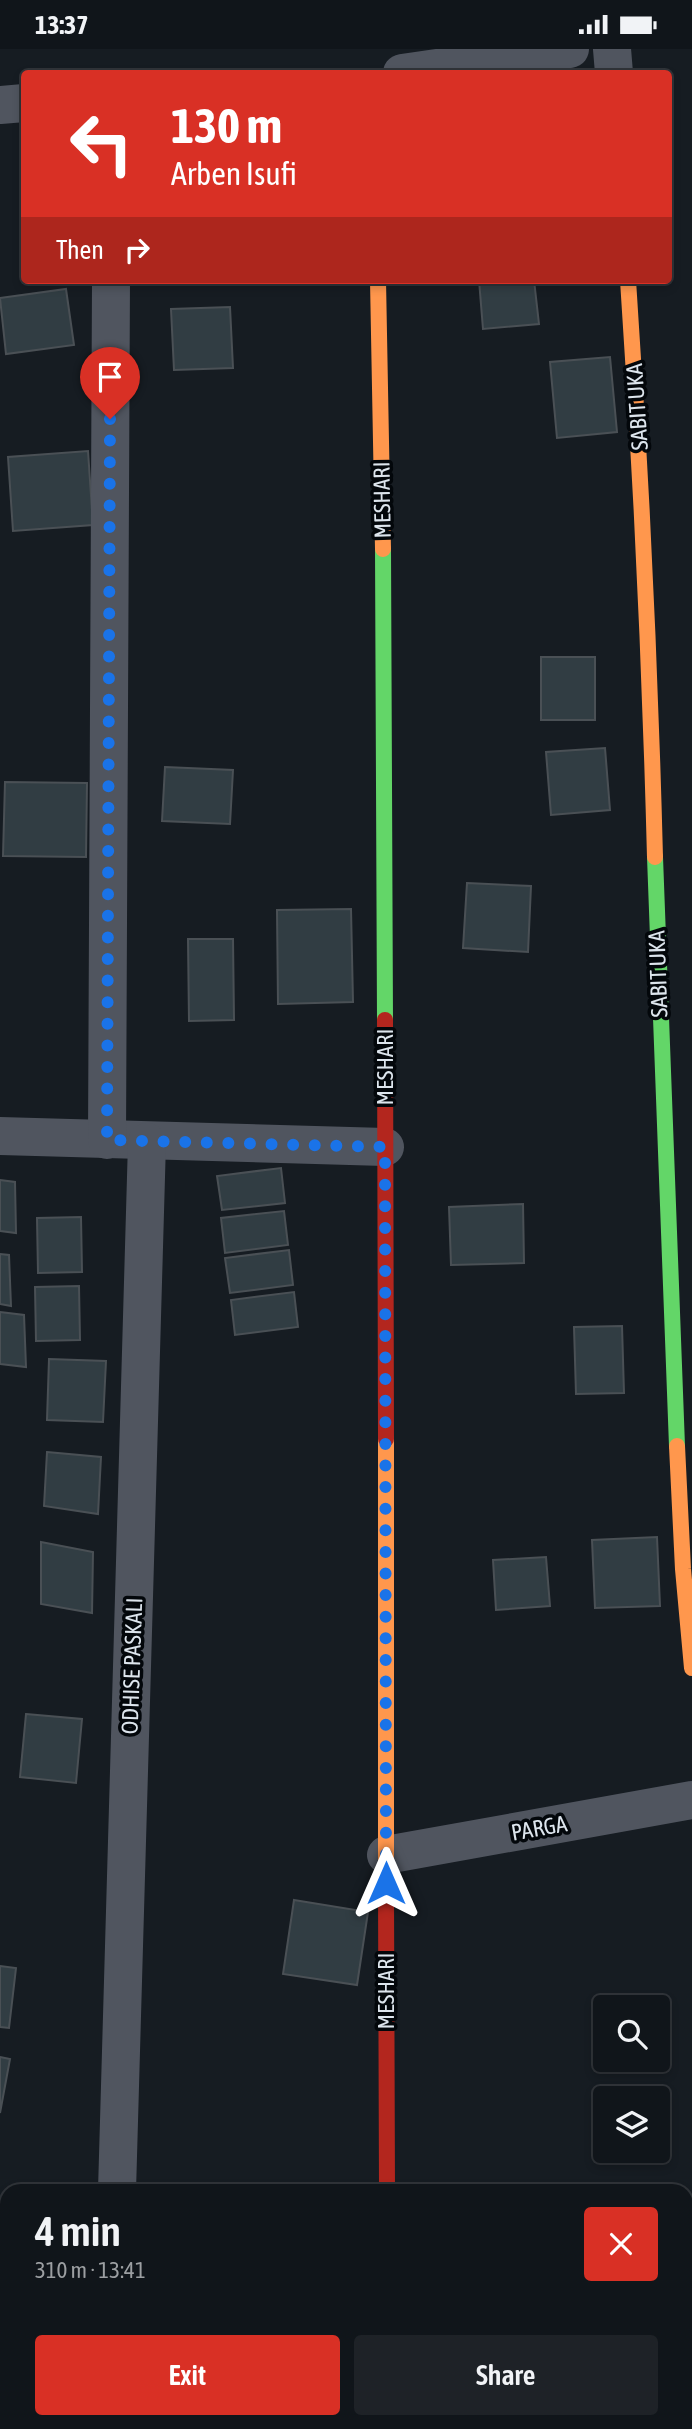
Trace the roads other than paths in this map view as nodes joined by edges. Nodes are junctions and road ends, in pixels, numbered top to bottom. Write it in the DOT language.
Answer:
graph roads {
  1 [pos="570,49"];
  2 [pos="612,49"];
  3 [pos="423,70"];
  4 [pos="614,70"];
  5 [pos="21,103"];
  6 [pos="0,105"];
  7 [pos="111,284"];
  8 [pos="378,284"];
  9 [pos="628,284"];
  10 [pos="0,1136"];
  11 [pos="107,1140"];
  12 [pos="146,1142"];
  13 [pos="385,1147"];
  14 [pos="692,1668"];
  15 [pos="692,1800"];
  16 [pos="386,1855"];
  17 [pos="117,2184"];
  18 [pos="387,2184"];
  1 -- 3 [label="street"];
  2 -- 4 [label="street"];
  5 -- 6 [label="street"];
  7 -- 11 [label="street"];
  8 -- 13 [label="street, MESHARI"];
  9 -- 14 [label="street, SABIT UKA"];
  10 -- 11 [label="street"];
  11 -- 12 [label="street"];
  12 -- 13 [label="street"];
  12 -- 17 [label="street, ODHISE PASKALI"];
  13 -- 16 [label="street, MESHARI"];
  15 -- 16 [label="street, PARGA"];
  16 -- 18 [label="street, MESHARI"];
}
